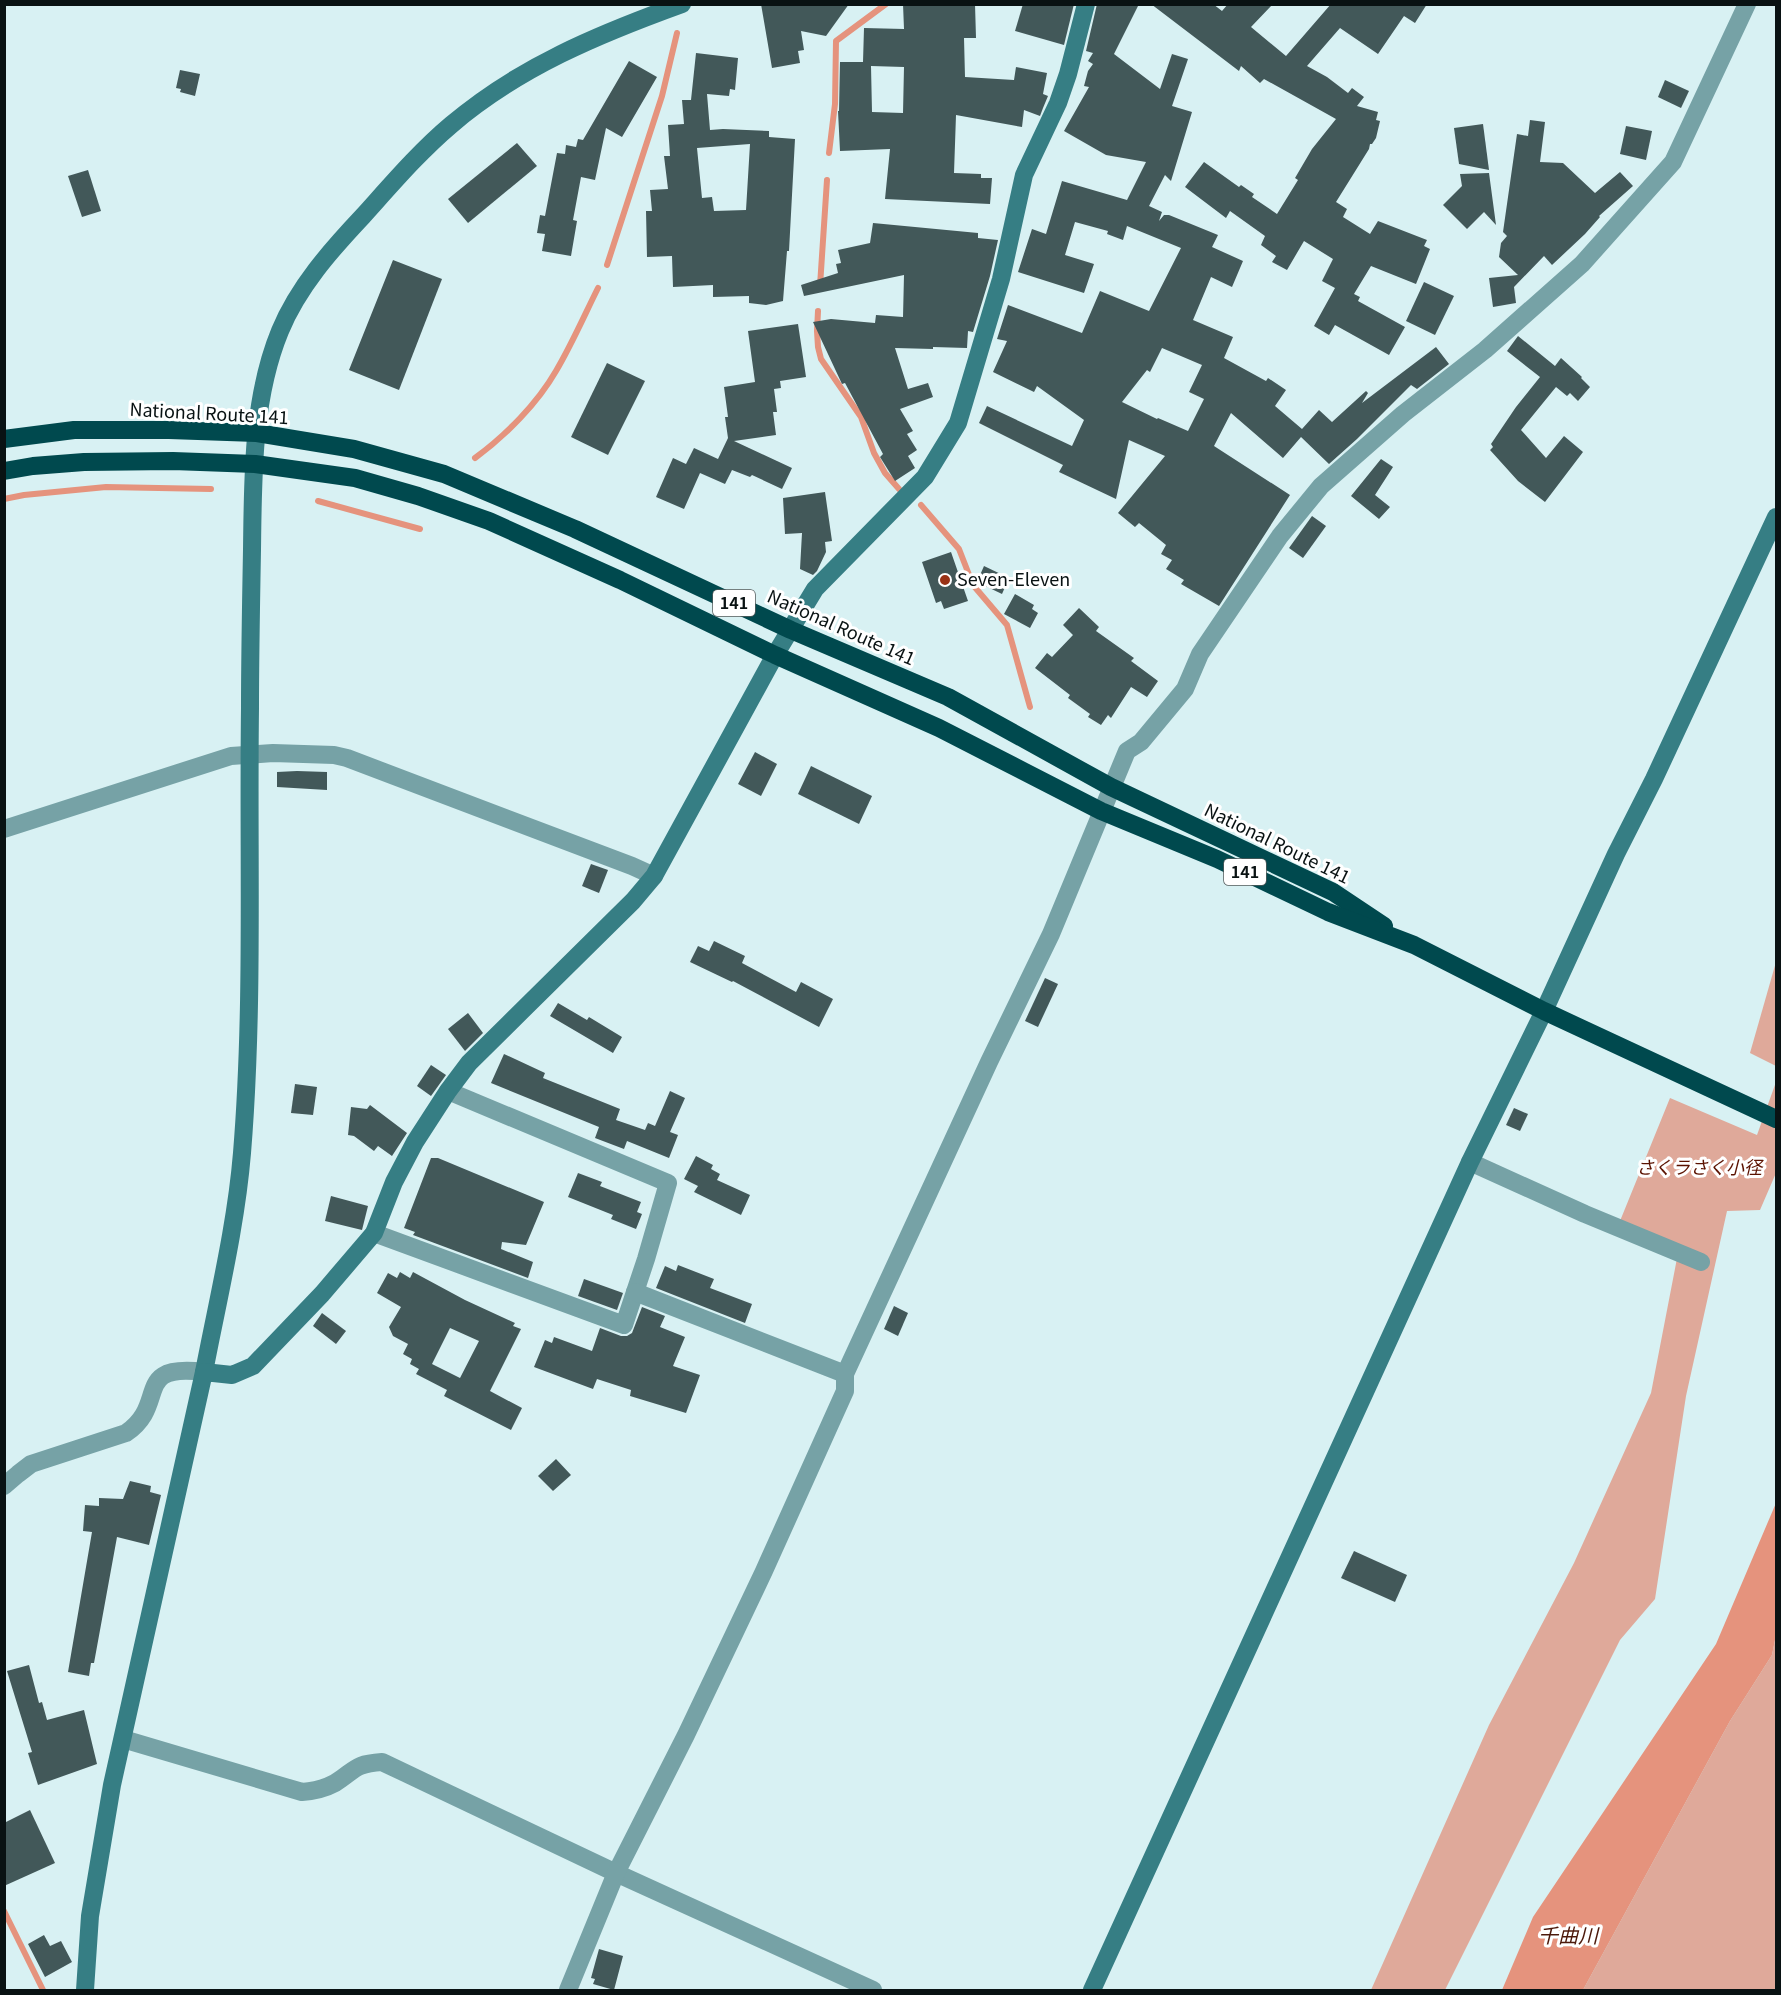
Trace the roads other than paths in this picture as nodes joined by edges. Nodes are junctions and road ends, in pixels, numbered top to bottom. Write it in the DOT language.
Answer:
graph roads {
  1 [pos="682,4"];
  2 [pos="1086,4"];
  3 [pos="1747,4"];
  4 [pos="257,433"];
  5 [pos="4,439"];
  6 [pos="255,464"];
  7 [pos="4,471"];
  8 [pos="1776,518"];
  9 [pos="791,630"];
  10 [pos="775,655"];
  11 [pos="249,754"];
  12 [pos="1111,788"];
  13 [pos="1101,811"];
  14 [pos="4,829"];
  15 [pos="654,876"];
  16 [pos="1414,945"];
  17 [pos="1544,1011"];
  18 [pos="448,1091"];
  19 [pos="1771,1117"];
  20 [pos="1470,1162"];
  21 [pos="374,1233"];
  22 [pos="1701,1262"];
  23 [pos="635,1292"];
  24 [pos="204,1372"];
  25 [pos="844,1374"];
  26 [pos="4,1486"];
  27 [pos="123,1739"];
  28 [pos="616,1873"];
  29 [pos="85,1990"];
  30 [pos="568,1990"];
  31 [pos="873,1990"];
  32 [pos="1092,1990"];
  1 -- 4 [label="street"];
  2 -- 9 [label="street"];
  3 -- 12 [label="street"];
  4 -- 5 [label="highway, National Route 141 / 141"];
  4 -- 6 [label="street"];
  4 -- 9 [label="highway, National Route 141 / 141"];
  6 -- 7 [label="highway, National Route 141 / 141"];
  6 -- 10 [label="highway, National Route 141 / 141"];
  6 -- 11 [label="street"];
  8 -- 17 [label="street"];
  9 -- 10 [label="street"];
  9 -- 12 [label="highway, National Route 141 / 141"];
  10 -- 13 [label="highway, National Route 141 / 141"];
  10 -- 15 [label="street"];
  11 -- 14 [label="street"];
  11 -- 15 [label="street"];
  11 -- 24 [label="street"];
  12 -- 13 [label="street"];
  12 -- 16 [label="highway, National Route 141 / 141"];
  13 -- 16 [label="highway, National Route 141 / 141"];
  13 -- 25 [label="street"];
  15 -- 18 [label="street"];
  16 -- 17 [label="highway, National Route 141 / 141"];
  17 -- 19 [label="highway, National Route 141 / 141"];
  17 -- 20 [label="street"];
  18 -- 21 [label="street"];
  18 -- 23 [label="street"];
  20 -- 22 [label="street"];
  20 -- 32 [label="street"];
  21 -- 23 [label="street"];
  21 -- 24 [label="street"];
  23 -- 25 [label="street"];
  24 -- 26 [label="street"];
  24 -- 27 [label="street"];
  25 -- 28 [label="street"];
  27 -- 28 [label="street"];
  27 -- 29 [label="street"];
  28 -- 30 [label="street"];
  28 -- 31 [label="street"];
}
